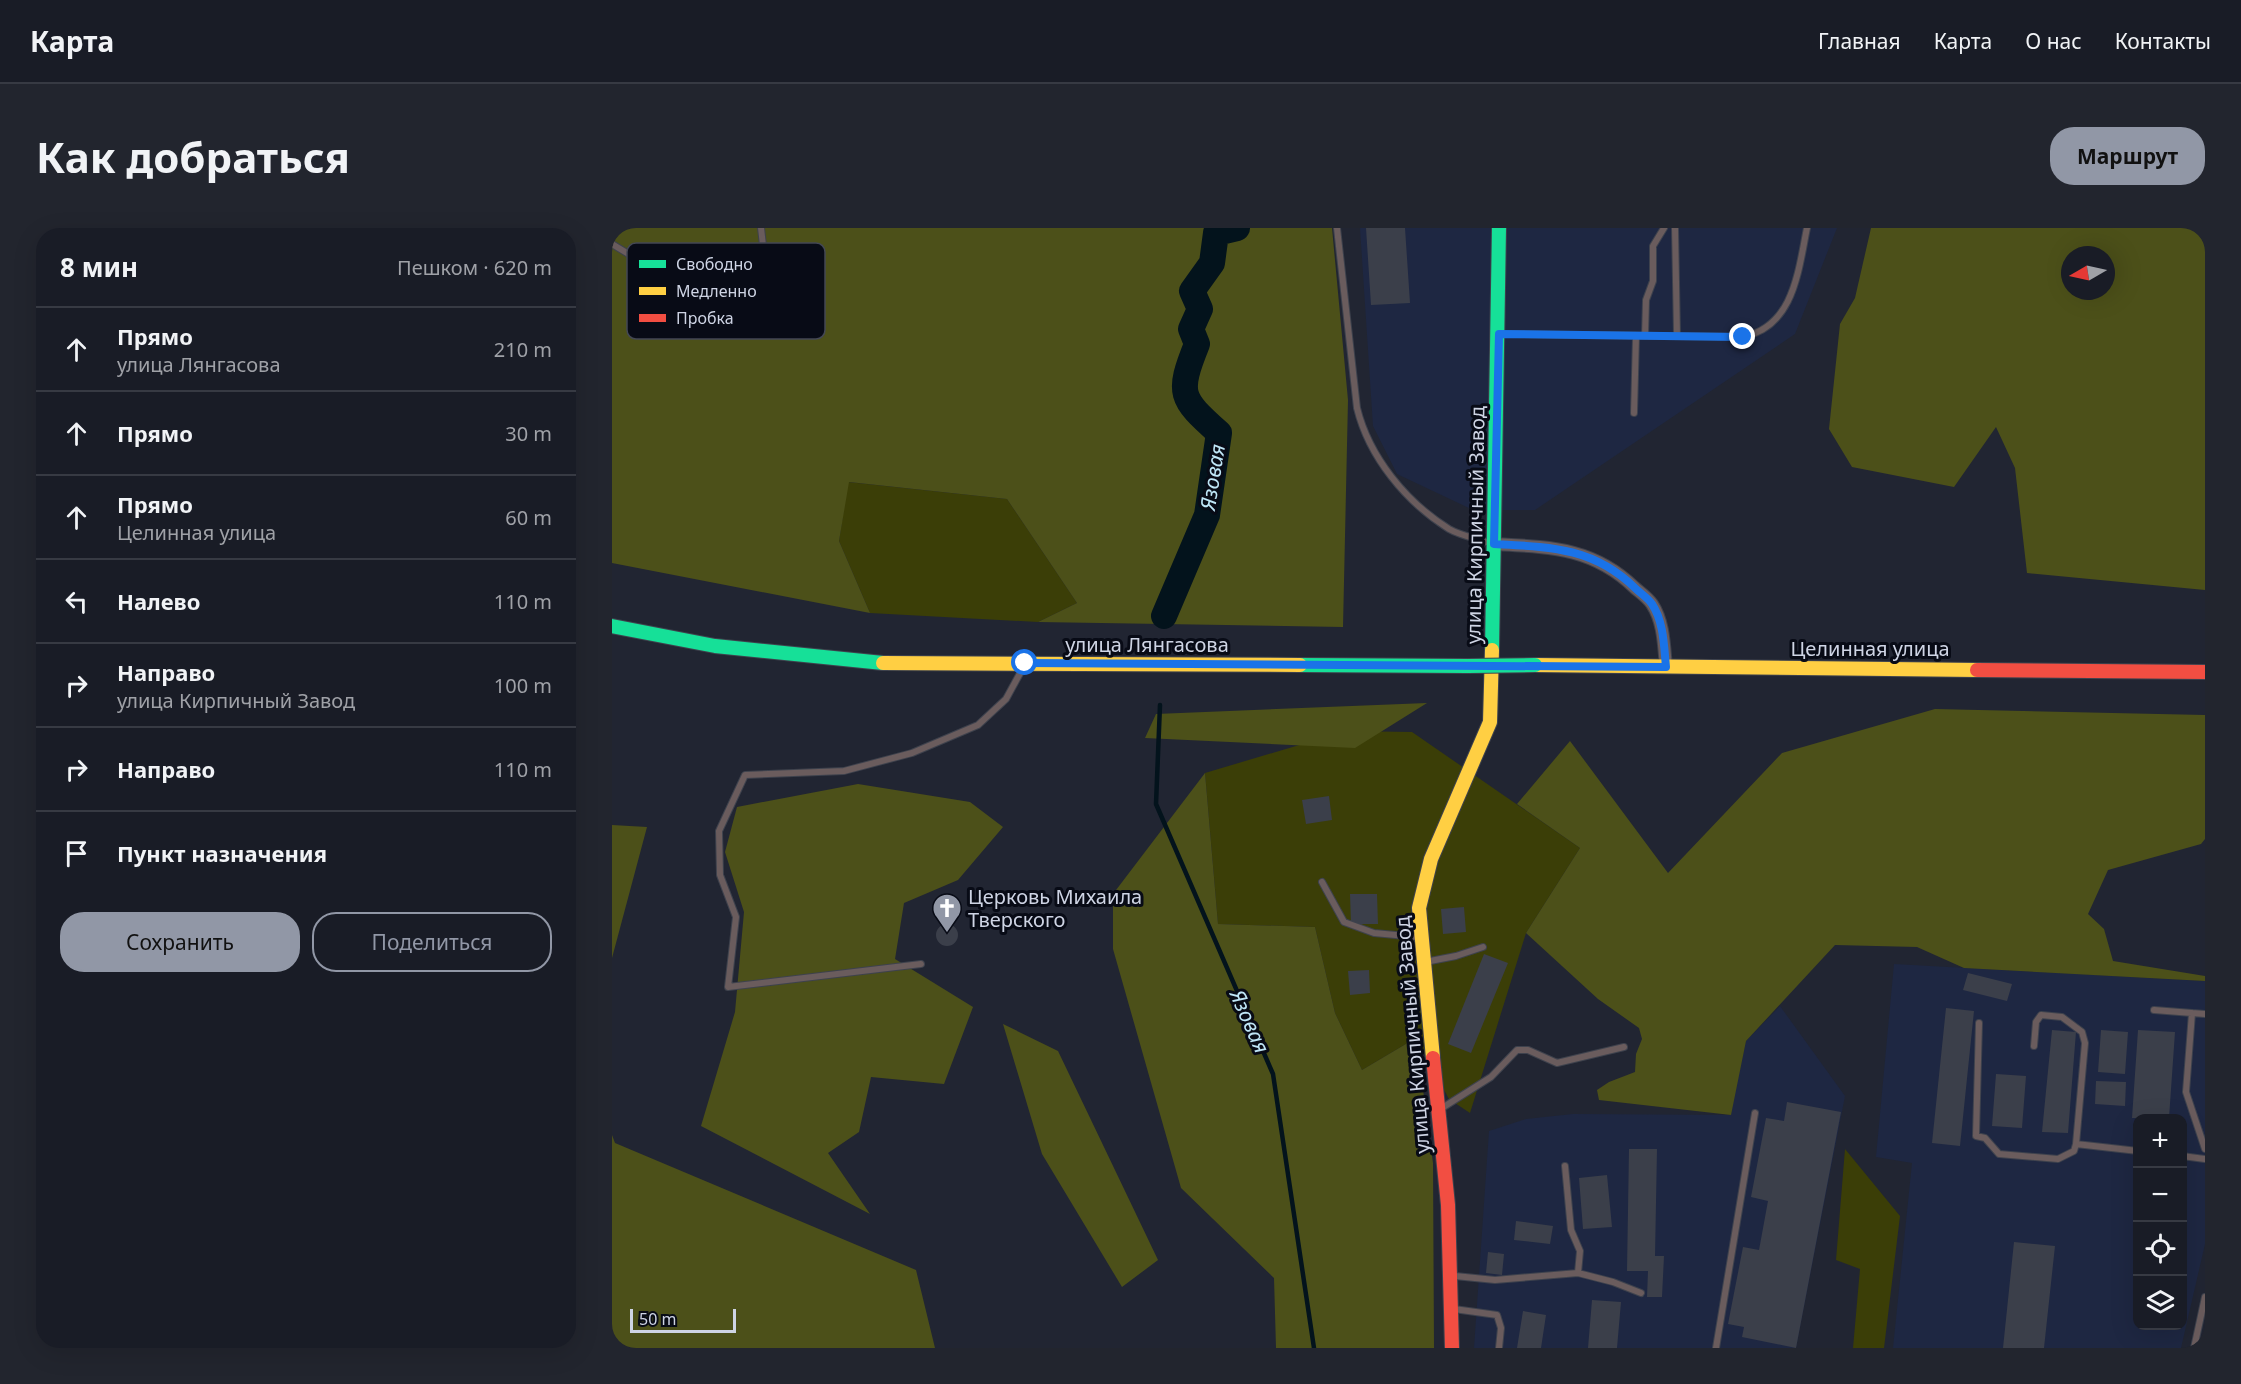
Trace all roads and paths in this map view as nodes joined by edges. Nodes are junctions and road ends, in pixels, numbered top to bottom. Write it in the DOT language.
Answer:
graph roads {
  1 [pos="761,228"];
  2 [pos="1337,228"];
  3 [pos="1499,228"];
  4 [pos="1664,228"];
  5 [pos="1675,228"];
  6 [pos="1807,228"];
  7 [pos="763,243"];
  8 [pos="612,244"];
  9 [pos="627,253"];
  10 [pos="1499,334"];
  11 [pos="1636,336"];
  12 [pos="1646,336"];
  13 [pos="1677,336"];
  14 [pos="1634,413"];
  15 [pos="1494,544"];
  16 [pos="612,626"];
  17 [pos="1025,663"];
  18 [pos="1535,665"];
  19 [pos="1666,667"];
  20 [pos="2205,672"];
  21 [pos="1322,882"];
  22 [pos="1420,938"];
  23 [pos="1483,946"];
  24 [pos="1422,962"];
  25 [pos="921,964"];
  26 [pos="2154,1010"];
  27 [pos="2192,1013"];
  28 [pos="2205,1014"];
  29 [pos="1979,1023"];
  30 [pos="2034,1046"];
  31 [pos="1624,1047"];
  32 [pos="1439,1110"];
  33 [pos="1755,1113"];
  34 [pos="2076,1144"];
  35 [pos="2205,1149"];
  36 [pos="2133,1150"];
  37 [pos="2187,1157"];
  38 [pos="2205,1159"];
  39 [pos="1565,1166"];
  40 [pos="1578,1274"];
  41 [pos="1454,1275"];
  42 [pos="1641,1293"];
  43 [pos="2205,1297"];
  44 [pos="1453,1309"];
  45 [pos="1452,1348"];
  46 [pos="1499,1348"];
  47 [pos="1716,1348"];
  48 [pos="2194,1348"];
  1 -- 7 [label="lane"];
  2 -- 15 [label="lane"];
  3 -- 10 [label="main road, улица Кирпичный Завод"];
  4 -- 12 [label="lane"];
  5 -- 13 [label="lane"];
  6 -- 13 [label="lane"];
  8 -- 9 [label="lane"];
  10 -- 11 [label="lane"];
  10 -- 15 [label="main road, улица Кирпичный Завод"];
  11 -- 12 [label="lane"];
  11 -- 14 [label="lane"];
  12 -- 13 [label="lane"];
  15 -- 19 [label="street"];
  15 -- 22 [label="main road, улица Кирпичный Завод"];
  16 -- 17 [label="main road, улица Лянгасова"];
  17 -- 18 [label="main road, улица Лянгасова, bridge"];
  17 -- 25 [label="lane"];
  18 -- 19 [label="main road, Целинная улица"];
  19 -- 20 [label="main road, Целинная улица"];
  21 -- 22 [label="lane"];
  22 -- 24 [label="main road, улица Кирпичный Завод"];
  23 -- 24 [label="lane"];
  24 -- 32 [label="main road, улица Кирпичный Завод"];
  26 -- 27 [label="lane"];
  27 -- 28 [label="lane"];
  27 -- 35 [label="lane"];
  29 -- 34 [label="lane"];
  30 -- 34 [label="lane"];
  31 -- 32 [label="lane"];
  32 -- 41 [label="main road, улица Кирпичный Завод"];
  33 -- 47 [label="lane"];
  34 -- 36 [label="lane"];
  37 -- 38 [label="lane"];
  39 -- 40 [label="lane"];
  40 -- 41 [label="lane"];
  40 -- 42 [label="lane"];
  41 -- 44 [label="main road, улица Кирпичный Завод"];
  43 -- 48 [label="lane"];
  44 -- 45 [label="main road, улица Кирпичный Завод"];
  44 -- 46 [label="lane"];
}
